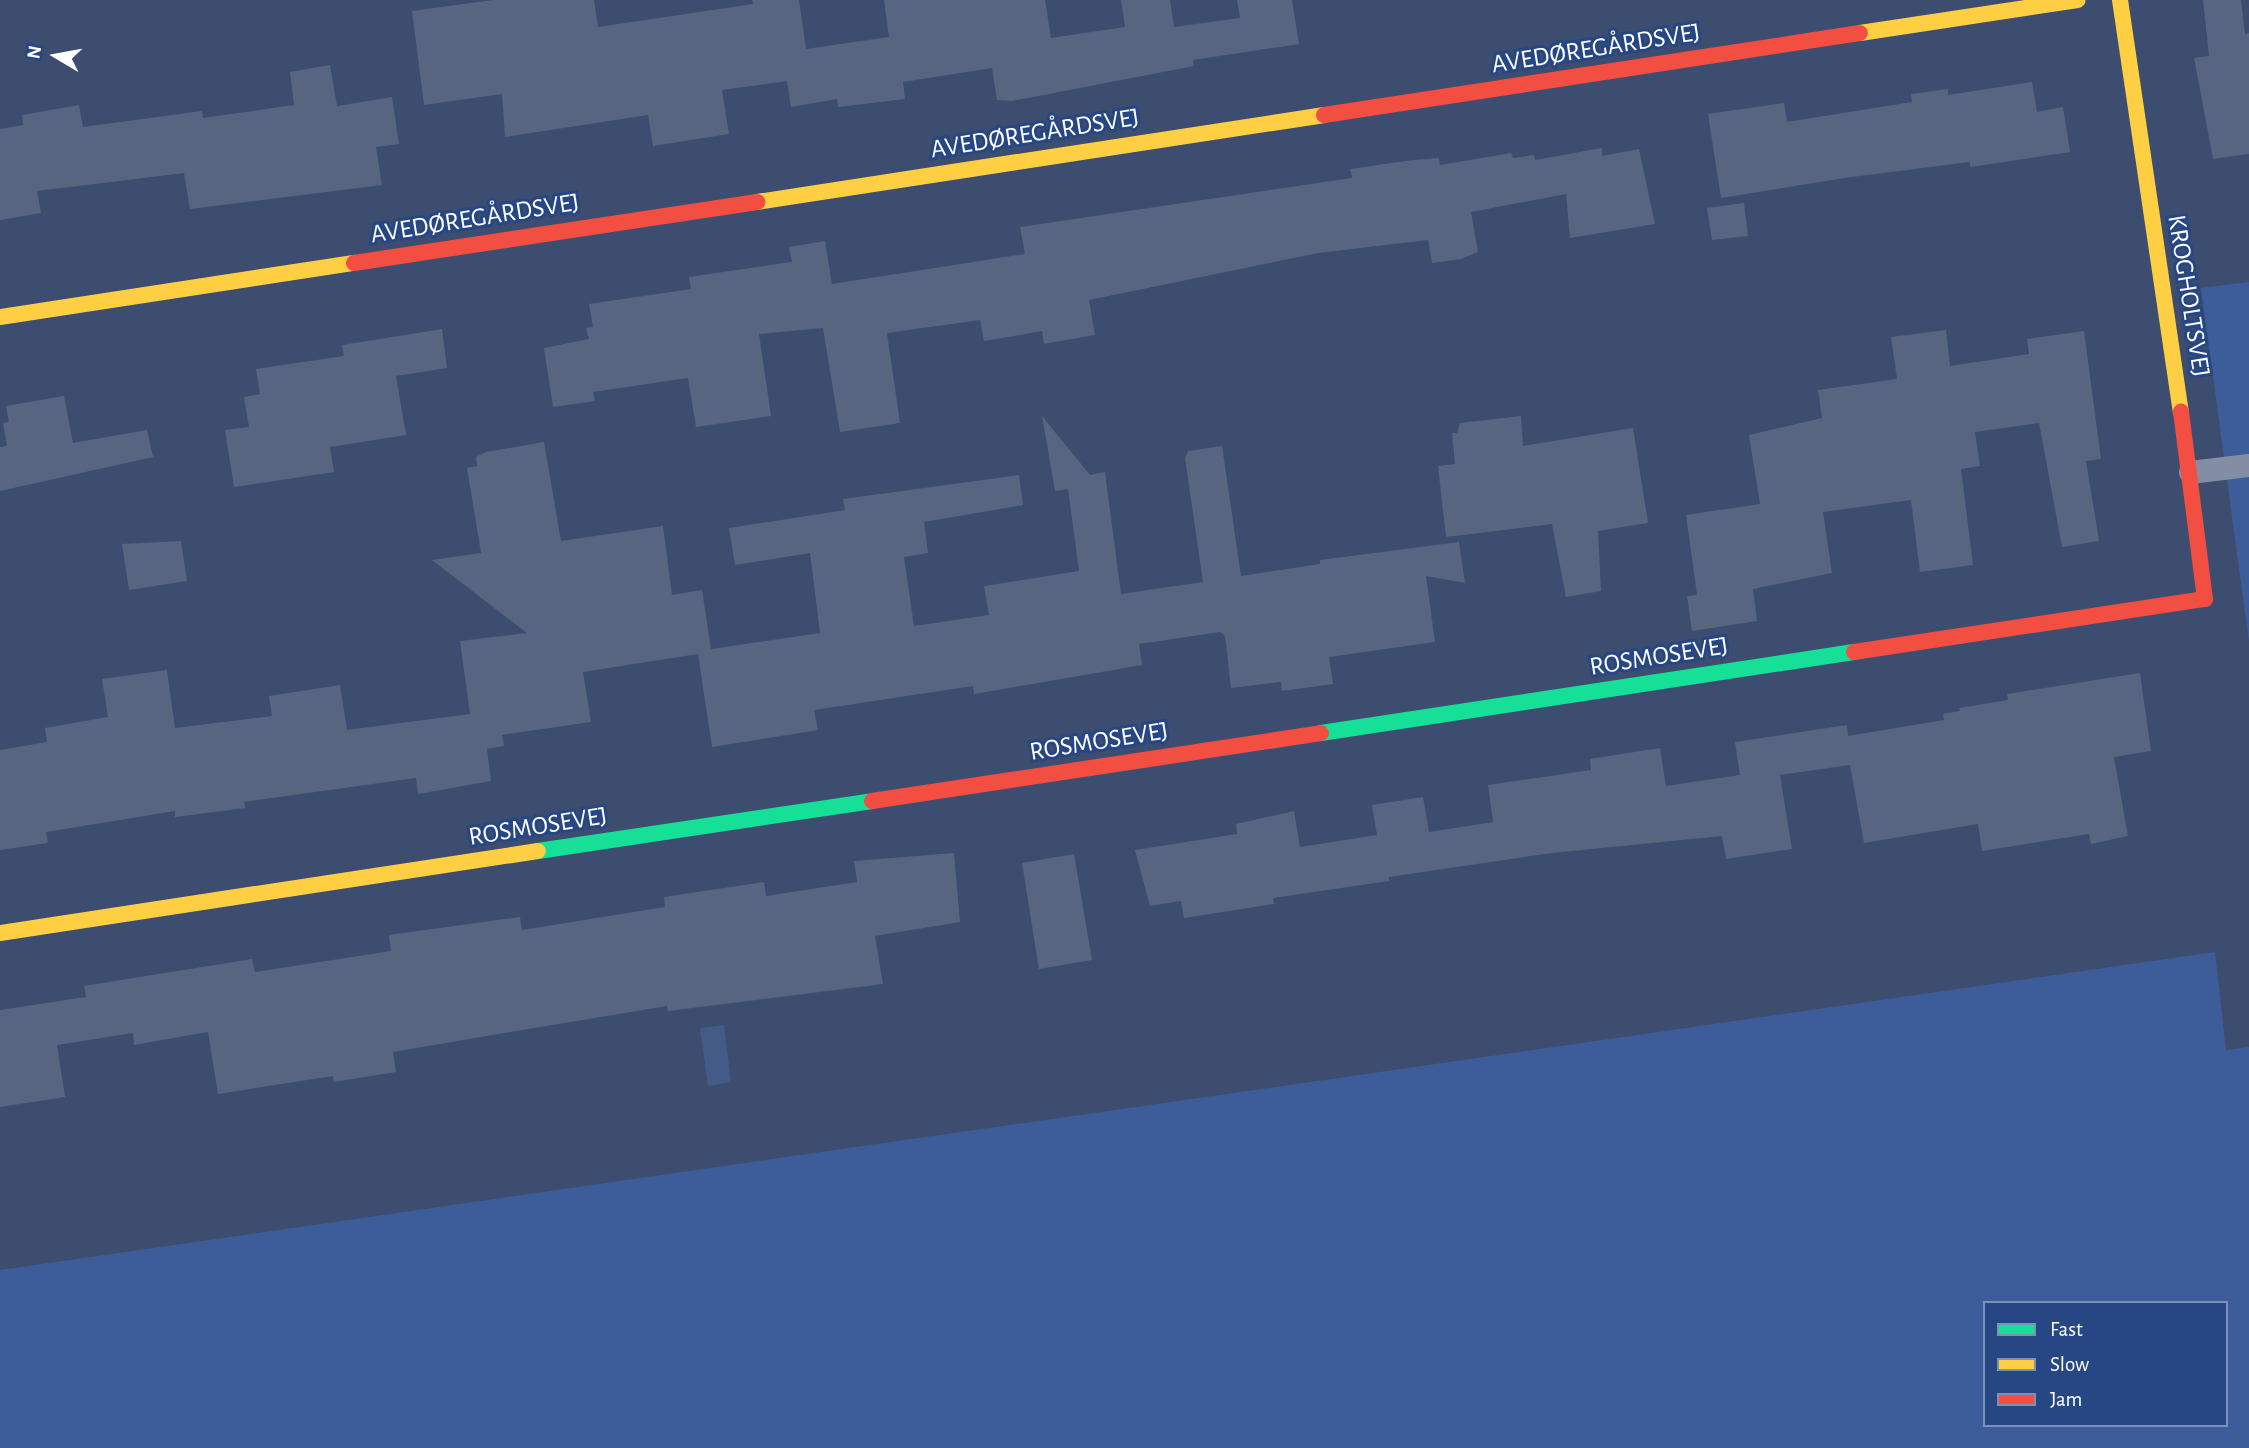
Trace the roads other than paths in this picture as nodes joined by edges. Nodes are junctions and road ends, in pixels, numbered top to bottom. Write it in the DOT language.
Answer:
graph roads {
  1 [pos="2078,0"];
  2 [pos="2119,0"];
  3 [pos="0,317"];
  4 [pos="2249,465"];
  5 [pos="2190,472"];
  6 [pos="2204,599"];
  7 [pos="0,933"];
  1 -- 3 [label="street, AVEDØREGÅRDSVEJ"];
  2 -- 5 [label="street, KROGHOLTSVEJ"];
  4 -- 5 [label="lane"];
  5 -- 6 [label="street, KROGHOLTSVEJ"];
  6 -- 7 [label="street, ROSMOSEVEJ"];
}
